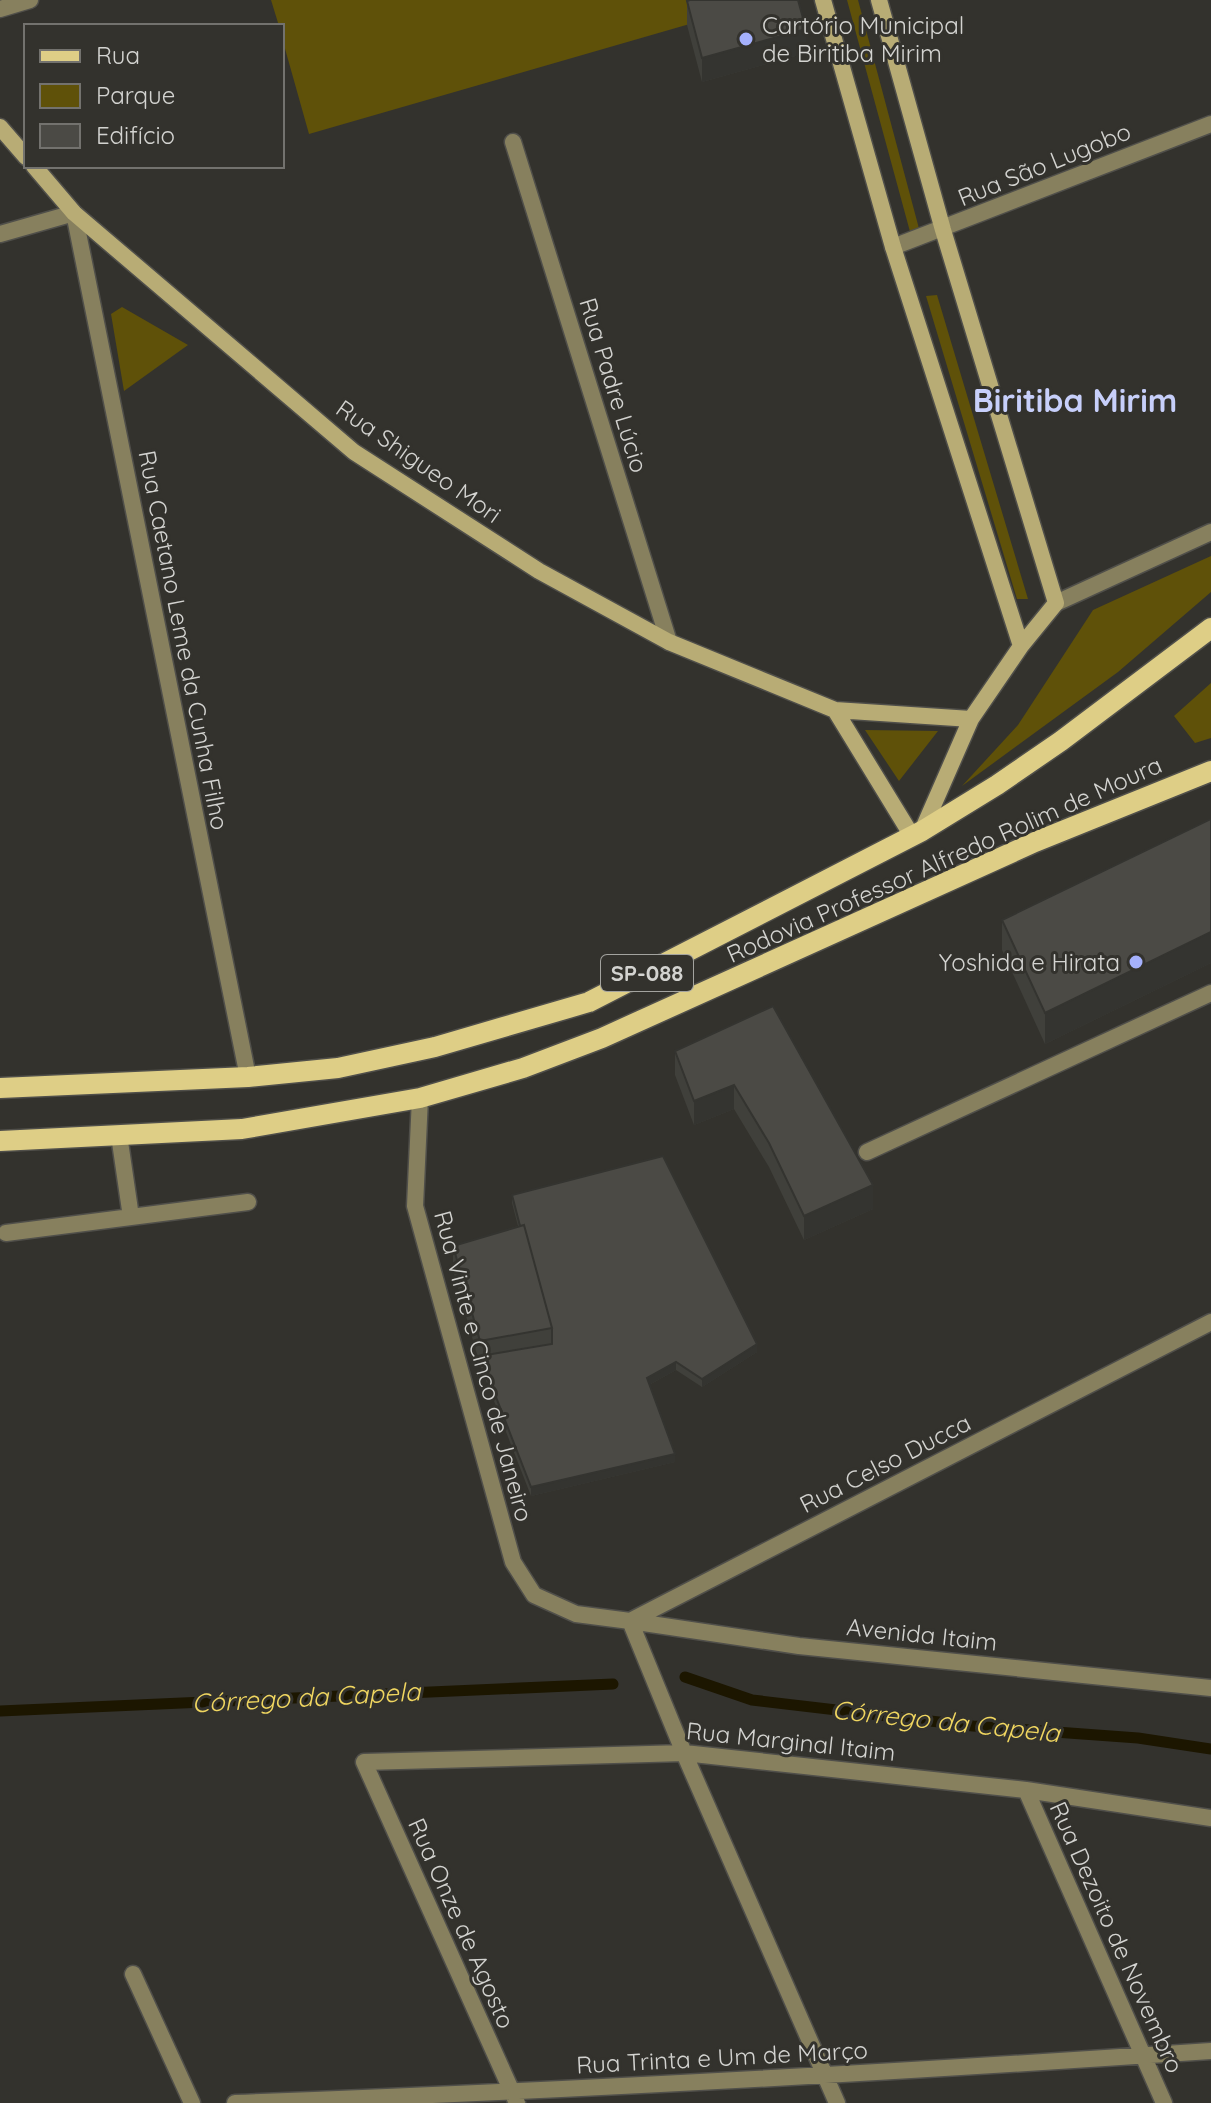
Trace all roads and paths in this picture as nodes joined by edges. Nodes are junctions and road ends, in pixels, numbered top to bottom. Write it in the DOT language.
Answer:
graph roads {
  1 [pos="30,0"];
  2 [pos="823,0"];
  3 [pos="879,0"];
  4 [pos="0,9"];
  5 [pos="1211,124"];
  6 [pos="0,127"];
  7 [pos="513,142"];
  8 [pos="24,155"];
  9 [pos="36,168"];
  10 [pos="74,213"];
  11 [pos="943,230"];
  12 [pos="0,234"];
  13 [pos="893,247"];
  14 [pos="1211,532"];
  15 [pos="1056,603"];
  16 [pos="1211,628"];
  17 [pos="669,642"];
  18 [pos="1021,646"];
  19 [pos="835,710"];
  20 [pos="971,719"];
  21 [pos="1210,776"];
  22 [pos="917,834"];
  23 [pos="1211,993"];
  24 [pos="248,1077"];
  25 [pos="0,1088"];
  26 [pos="420,1098"];
  27 [pos="119,1135"];
  28 [pos="0,1141"];
  29 [pos="867,1152"];
  30 [pos="248,1202"];
  31 [pos="131,1217"];
  32 [pos="6,1233"];
  33 [pos="1211,1322"];
  34 [pos="630,1621"];
  35 [pos="1211,1688"];
  36 [pos="684,1753"];
  37 [pos="364,1762"];
  38 [pos="1026,1790"];
  39 [pos="1211,1818"];
  40 [pos="133,1974"];
  41 [pos="1211,2051"];
  42 [pos="1141,2056"];
  43 [pos="824,2076"];
  44 [pos="515,2098"];
  45 [pos="192,2103"];
  46 [pos="235,2103"];
  47 [pos="837,2103"];
  48 [pos="1164,2103"];
  1 -- 4 [label="street"];
  2 -- 13 [label="street"];
  3 -- 11 [label="street"];
  5 -- 11 [label="street, Rua São Lugobo"];
  6 -- 8 [label="street"];
  7 -- 17 [label="street, Rua Padre Lúcio"];
  9 -- 10 [label="street, Rua Shigueo Mori"];
  10 -- 12 [label="street"];
  10 -- 17 [label="street, Rua Shigueo Mori"];
  10 -- 24 [label="street, Rua Caetano Leme da Cunha Filho"];
  11 -- 13 [label="street, Rua São Lugobo"];
  11 -- 15 [label="street"];
  13 -- 18 [label="street"];
  14 -- 15 [label="street"];
  15 -- 18 [label="street"];
  16 -- 22 [label="main road, Rodovia Professor Alfredo Rolim de Moura / SP-088"];
  17 -- 19 [label="street, Rua Shigueo Mori"];
  18 -- 20 [label="street"];
  19 -- 20 [label="street, Rua Shigueo Mori"];
  19 -- 22 [label="street"];
  20 -- 22 [label="street"];
  21 -- 26 [label="main road, Rodovia Professor Alfredo Rolim de Moura / SP-088"];
  22 -- 24 [label="main road, Rodovia Professor Alfredo Rolim de Moura / SP-088"];
  23 -- 29 [label="street"];
  24 -- 25 [label="main road, Rodovia Professor Alfredo Rolim de Moura / SP-088"];
  26 -- 27 [label="main road, Rodovia Professor Alfredo Rolim de Moura / SP-088"];
  26 -- 34 [label="street, Rua Vinte e Cinco de Janeiro"];
  27 -- 28 [label="main road, Rodovia Professor Alfredo Rolim de Moura / SP-088"];
  27 -- 31 [label="street"];
  30 -- 31 [label="street"];
  31 -- 32 [label="street"];
  33 -- 34 [label="street, Rua Celso Ducca"];
  34 -- 35 [label="street, Avenida Itaim"];
  34 -- 36 [label="street"];
  36 -- 37 [label="street, Rua Marginal Itaim"];
  36 -- 38 [label="street, Rua Marginal Itaim"];
  36 -- 43 [label="street"];
  37 -- 44 [label="street, Rua Onze de Agosto"];
  38 -- 39 [label="street, Rua Marginal Itaim"];
  38 -- 42 [label="street, Rua Dezoito de Novembro"];
  40 -- 45 [label="street"];
  41 -- 42 [label="street, Rua Trinta e Um de Março"];
  42 -- 43 [label="street, Rua Trinta e Um de Março"];
  42 -- 48 [label="street, Rua Dezoito de Novembro"];
  43 -- 44 [label="street, Rua Trinta e Um de Março"];
  43 -- 47 [label="street"];
  44 -- 46 [label="street, Rua Trinta e Um de Março"];
}
